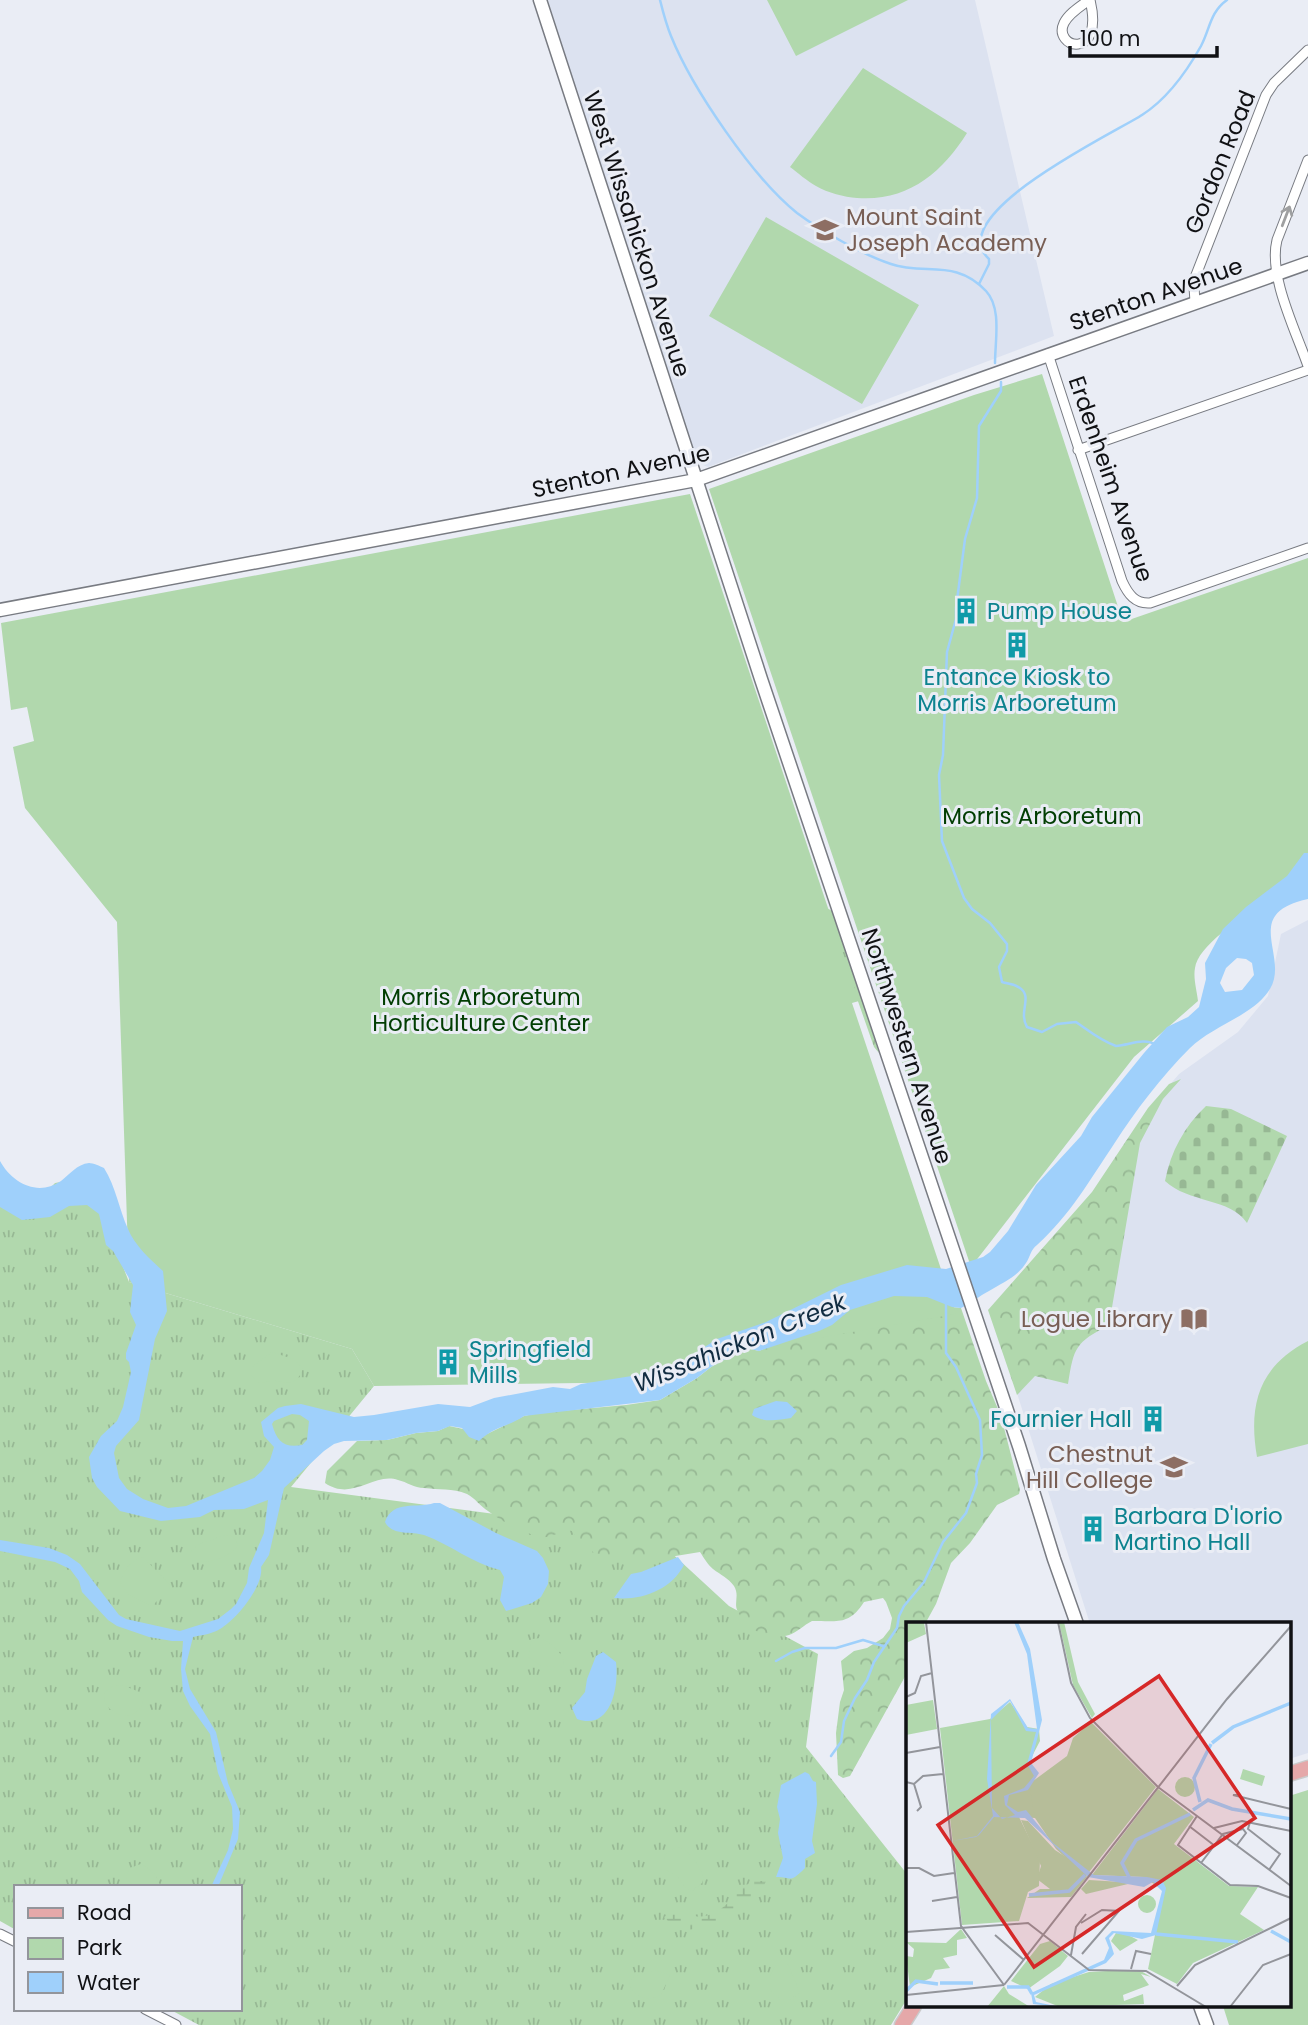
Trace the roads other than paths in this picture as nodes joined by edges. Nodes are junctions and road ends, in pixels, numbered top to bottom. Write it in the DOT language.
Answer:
graph roads {
  1 [pos="540,0"];
  2 [pos="1090,0"];
  3 [pos="1308,50"];
  4 [pos="1308,160"];
  5 [pos="1308,263"];
  6 [pos="1277,274"];
  7 [pos="1195,302"];
  8 [pos="1048,354"];
  9 [pos="1308,368"];
  10 [pos="1079,450"];
  11 [pos="696,480"];
  12 [pos="1308,548"];
  13 [pos="0,610"];
  14 [pos="1076,1622"];
  15 [pos="1308,1768"];
  16 [pos="1290,1774"];
  17 [pos="913,2008"];
  18 [pos="1201,2008"];
  19 [pos="149,2011"];
  20 [pos="176,2025"];
  21 [pos="902,2025"];
  22 [pos="1207,2025"];
  1 -- 11 [label="street, West Wissahickon Avenue"];
  2 -- 2 [label="street"];
  3 -- 7 [label="street, Gordon Road"];
  6 -- 4 [label="street, one-way"];
  5 -- 6 [label="street, Stenton Avenue"];
  6 -- 7 [label="street, Stenton Avenue"];
  6 -- 9 [label="street"];
  7 -- 8 [label="street, Stenton Avenue"];
  8 -- 10 [label="street, Erdenheim Avenue"];
  8 -- 11 [label="street, Stenton Avenue"];
  9 -- 10 [label="street"];
  10 -- 12 [label="street, Erdenheim Avenue"];
  11 -- 13 [label="street, Stenton Avenue"];
  11 -- 14 [label="street, Northwestern Avenue"];
  15 -- 16 [label="main road"];
  17 -- 21 [label="main road"];
  18 -- 22 [label="street"];
  19 -- 20 [label="street"];
}
